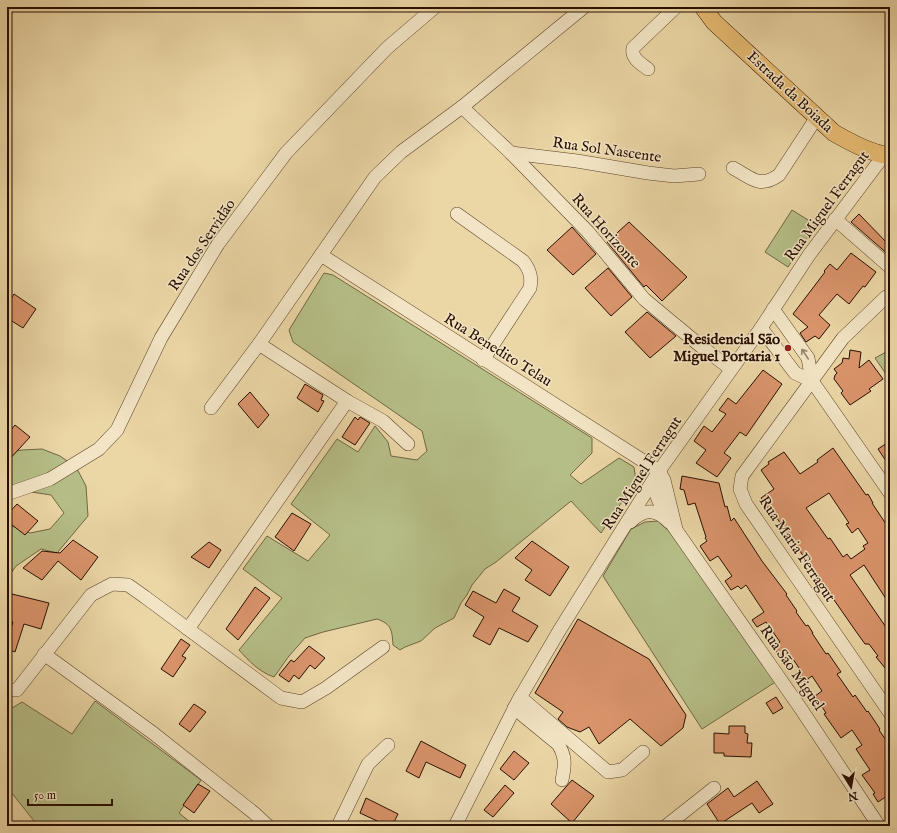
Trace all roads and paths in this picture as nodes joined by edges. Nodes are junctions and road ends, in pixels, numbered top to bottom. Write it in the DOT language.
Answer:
graph roads {
  1 [pos="435,7"];
  2 [pos="584,7"];
  3 [pos="676,7"];
  4 [pos="703,7"];
  5 [pos="648,69"];
  6 [pos="462,108"];
  7 [pos="818,117"];
  8 [pos="511,153"];
  9 [pos="887,155"];
  10 [pos="733,168"];
  11 [pos="699,174"];
  12 [pos="457,214"];
  13 [pos="835,219"];
  14 [pos="321,255"];
  15 [pos="890,267"];
  16 [pos="886,297"];
  17 [pos="773,309"];
  18 [pos="761,328"];
  19 [pos="258,344"];
  20 [pos="483,360"];
  21 [pos="730,370"];
  22 [pos="812,381"];
  23 [pos="347,401"];
  24 [pos="211,408"];
  25 [pos="408,444"];
  26 [pos="659,471"];
  27 [pos="652,483"];
  28 [pos="890,493"];
  29 [pos="7,494"];
  30 [pos="625,526"];
  31 [pos="676,529"];
  32 [pos="188,629"];
  33 [pos="383,647"];
  34 [pos="44,654"];
  35 [pos="7,690"];
  36 [pos="517,702"];
  37 [pos="890,713"];
  38 [pos="388,745"];
  39 [pos="643,752"];
  40 [pos="562,780"];
  41 [pos="714,788"];
  42 [pos="268,826"];
  43 [pos="338,826"];
  44 [pos="455,826"];
  45 [pos="666,826"];
  46 [pos="880,826"];
  1 -- 29 [label="street, Rua dos Servidão"];
  2 -- 6 [label="street"];
  3 -- 5 [label="street"];
  4 -- 7 [label="main road, Estrada da Boiada"];
  6 -- 8 [label="street, Rua Horizonte"];
  6 -- 14 [label="street"];
  7 -- 9 [label="main road, Estrada da Boiada"];
  7 -- 10 [label="street"];
  8 -- 11 [label="street, Rua Sol Nascente"];
  8 -- 21 [label="street, Rua Horizonte"];
  9 -- 13 [label="street, Rua Miguel Ferragut"];
  12 -- 20 [label="street"];
  13 -- 15 [label="street"];
  13 -- 17 [label="street, Rua Miguel Ferragut"];
  14 -- 19 [label="street"];
  14 -- 20 [label="street, Rua Benedito Telau"];
  16 -- 22 [label="street, Rua Maria Ferragut"];
  17 -- 18 [label="street, Rua Miguel Ferragut"];
  22 -- 17 [label="street, one-way"];
  18 -- 21 [label="street, Rua Miguel Ferragut"];
  18 -- 22 [label="street"];
  19 -- 23 [label="street"];
  19 -- 24 [label="street"];
  20 -- 26 [label="street, Rua Benedito Telau"];
  21 -- 26 [label="street, Rua Miguel Ferragut"];
  22 -- 28 [label="street"];
  22 -- 37 [label="street, Rua Maria Ferragut"];
  23 -- 25 [label="street"];
  23 -- 32 [label="street"];
  26 -- 27 [label="street, Rua Miguel Ferragut"];
  26 -- 31 [label="street, Rua São Miguel"];
  27 -- 30 [label="street, Rua Miguel Ferragut"];
  27 -- 31 [label="street, Rua São Miguel"];
  30 -- 31 [label="street, Rua São Miguel"];
  30 -- 36 [label="street, Rua Miguel Ferragut"];
  31 -- 46 [label="street, Rua São Miguel"];
  32 -- 33 [label="street"];
  32 -- 34 [label="street"];
  34 -- 35 [label="street"];
  34 -- 42 [label="street"];
  36 -- 39 [label="street"];
  36 -- 40 [label="street"];
  36 -- 44 [label="street, Rua Miguel Ferragut"];
  38 -- 43 [label="street"];
  41 -- 45 [label="street"];
}
